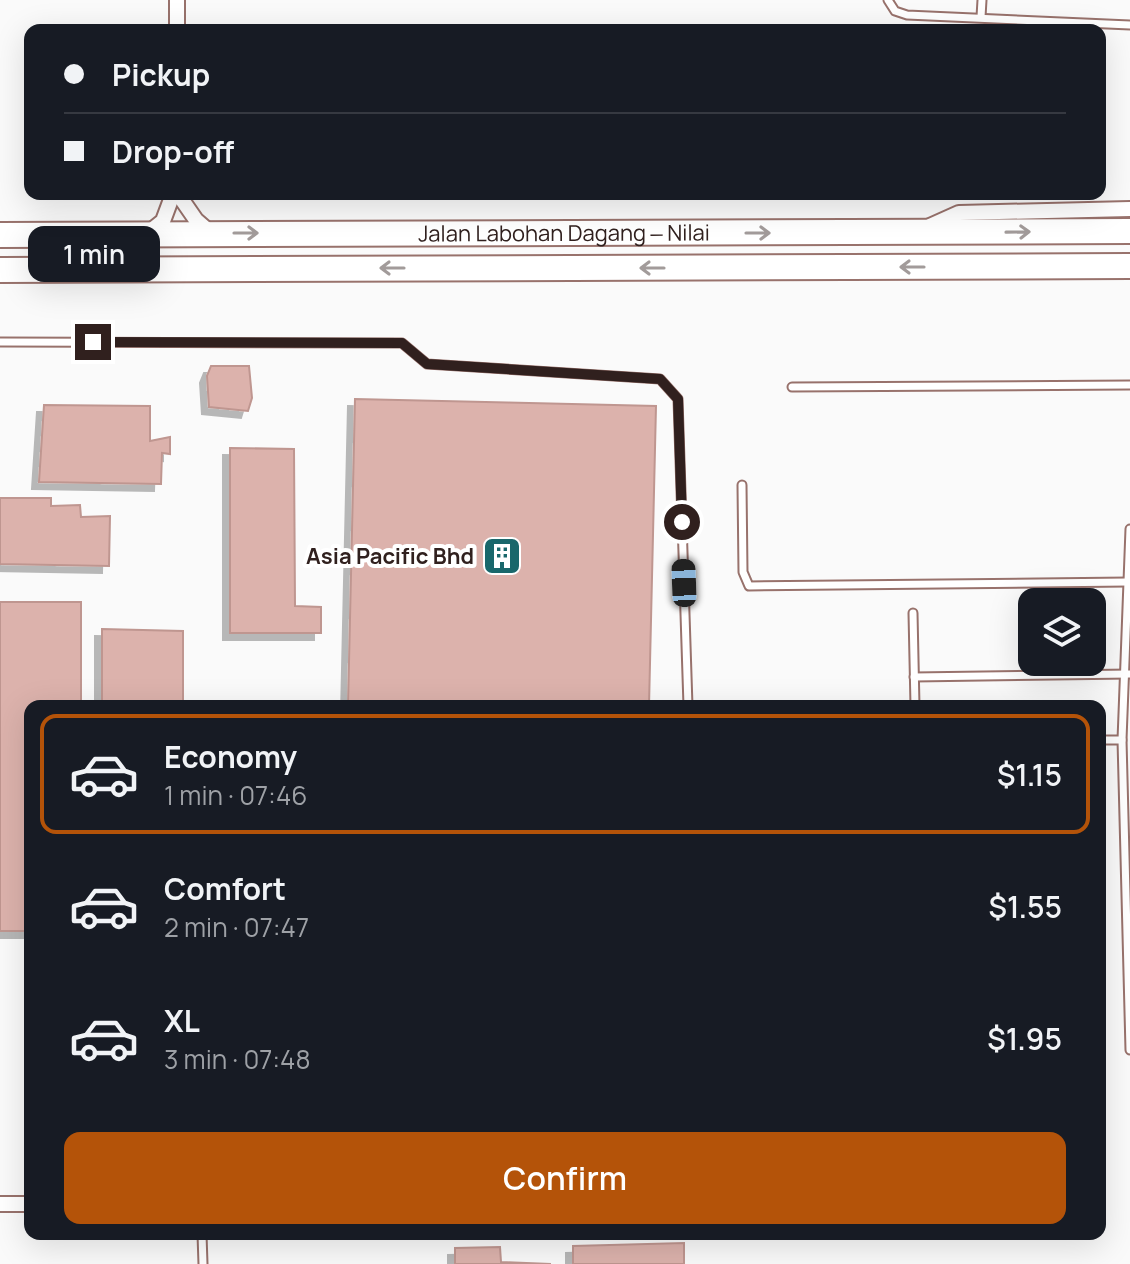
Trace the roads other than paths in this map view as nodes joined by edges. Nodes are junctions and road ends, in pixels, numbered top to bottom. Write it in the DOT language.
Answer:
graph roads {
  1 [pos="177,0"];
  2 [pos="888,0"];
  3 [pos="982,0"];
  4 [pos="981,17"];
  5 [pos="177,24"];
  6 [pos="1130,25"];
  7 [pos="173,200"];
  8 [pos="181,200"];
  9 [pos="1130,209"];
  10 [pos="1130,231"];
  11 [pos="915,233"];
  12 [pos="148,234"];
  13 [pos="211,234"];
  14 [pos="0,235"];
  15 [pos="1130,266"];
  16 [pos="0,270"];
  17 [pos="0,342"];
  18 [pos="1130,385"];
  19 [pos="792,387"];
  20 [pos="742,485"];
  21 [pos="1130,529"];
  22 [pos="1128,582"];
  23 [pos="913,613"];
  24 [pos="1128,674"];
  25 [pos="914,677"];
  26 [pos="688,700"];
  27 [pos="915,700"];
  28 [pos="1106,740"];
  29 [pos="1122,740"];
  30 [pos="1130,1050"];
  31 [pos="0,1204"];
  32 [pos="24,1204"];
  33 [pos="202,1240"];
  34 [pos="203,1264"];
  1 -- 5 [label="street"];
  2 -- 4 [label="lane"];
  3 -- 4 [label="lane"];
  4 -- 6 [label="lane"];
  7 -- 12 [label="street"];
  8 -- 13 [label="street"];
  9 -- 11 [label="street"];
  11 -- 10 [label="main road, Jalan Labohan Dagang ‒ Nilai, one-way"];
  13 -- 11 [label="main road, Jalan Labohan Dagang ‒ Nilai, one-way"];
  12 -- 13 [label="main road, Jalan Labohan Dagang ‒ Nilai"];
  12 -- 14 [label="main road, Jalan Labohan Dagang ‒ Nilai"];
  15 -- 16 [label="main road, Jalan Labohan Dagang ‒ Nilai, one-way"];
  17 -- 26 [label="lane"];
  18 -- 19 [label="lane"];
  20 -- 22 [label="lane"];
  21 -- 22 [label="lane"];
  22 -- 24 [label="lane"];
  23 -- 25 [label="lane"];
  24 -- 25 [label="lane"];
  24 -- 29 [label="lane"];
  25 -- 27 [label="lane"];
  28 -- 29 [label="lane"];
  29 -- 30 [label="lane"];
  31 -- 32 [label="street"];
  33 -- 34 [label="lane"];
}
